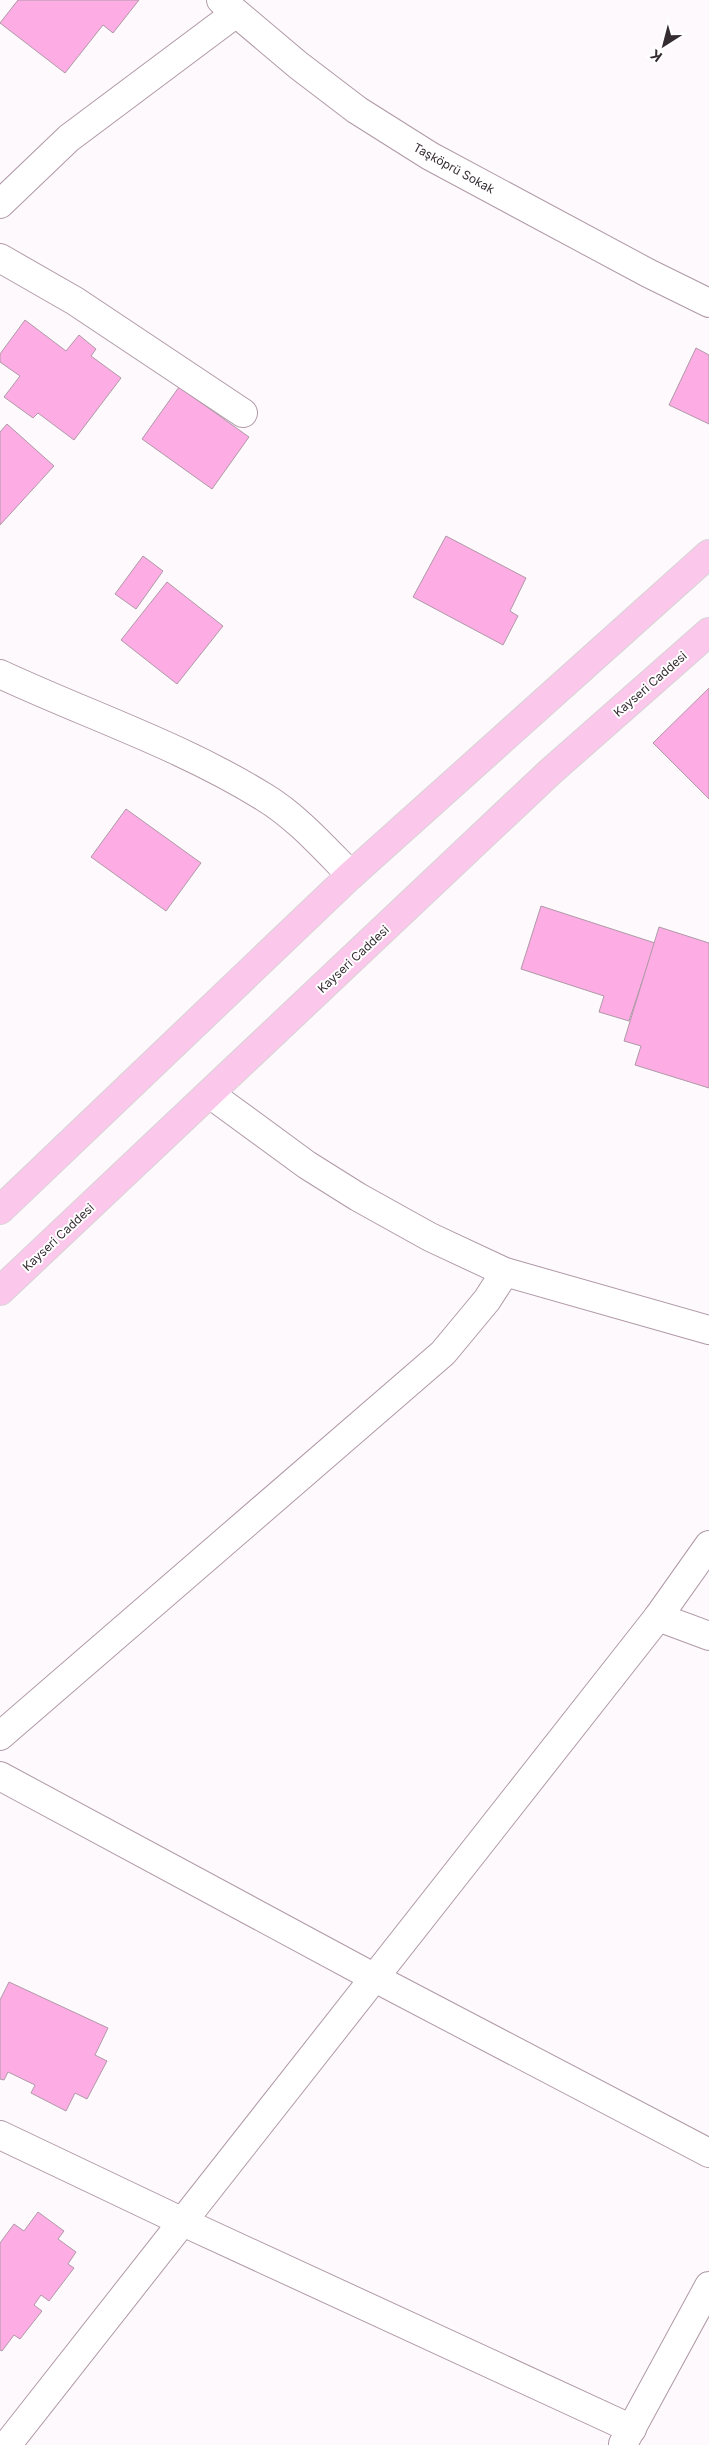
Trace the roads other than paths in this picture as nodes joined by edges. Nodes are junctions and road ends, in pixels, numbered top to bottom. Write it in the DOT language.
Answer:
graph roads {
  1 [pos="228,6"];
  2 [pos="0,204"];
  3 [pos="0,258"];
  4 [pos="709,303"];
  5 [pos="243,413"];
  6 [pos="709,554"];
  7 [pos="709,632"];
  8 [pos="0,674"];
  9 [pos="351,875"];
  10 [pos="210,1094"];
  11 [pos="0,1210"];
  12 [pos="505,1272"];
  13 [pos="0,1290"];
  14 [pos="709,1330"];
  15 [pos="709,1545"];
  16 [pos="658,1617"];
  17 [pos="709,1636"];
  18 [pos="0,1736"];
  19 [pos="0,1776"];
  20 [pos="375,1978"];
  21 [pos="0,2135"];
  22 [pos="709,2153"];
  23 [pos="183,2222"];
  24 [pos="709,2286"];
  25 [pos="627,2437"];
  26 [pos="7,2445"];
  1 -- 2 [label="street"];
  1 -- 4 [label="street, Taşköprü Sokak"];
  3 -- 5 [label="street"];
  6 -- 9 [label="main road"];
  7 -- 10 [label="main road, Kayseri Caddesi"];
  8 -- 9 [label="street"];
  9 -- 11 [label="main road"];
  10 -- 12 [label="street"];
  10 -- 13 [label="main road, Kayseri Caddesi"];
  12 -- 14 [label="street"];
  12 -- 18 [label="street"];
  15 -- 16 [label="street"];
  16 -- 17 [label="street"];
  16 -- 20 [label="street"];
  19 -- 20 [label="street"];
  20 -- 22 [label="street"];
  20 -- 23 [label="street"];
  21 -- 23 [label="street"];
  23 -- 25 [label="street"];
  23 -- 26 [label="street"];
  24 -- 25 [label="street"];
}
